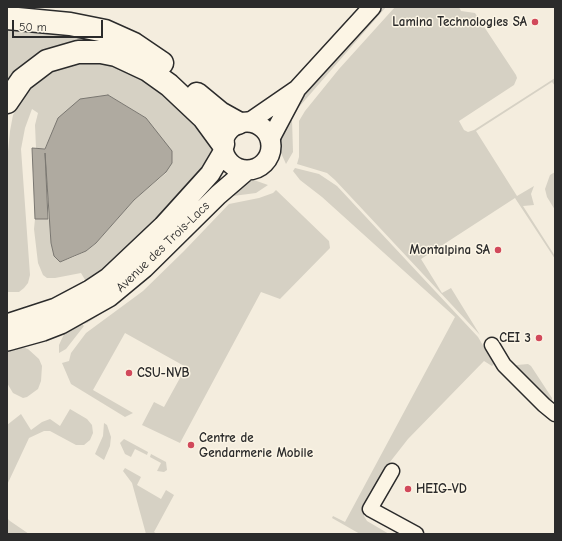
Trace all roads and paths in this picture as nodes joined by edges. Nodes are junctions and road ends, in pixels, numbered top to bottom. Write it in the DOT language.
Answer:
graph roads {
  1 [pos="372,7"];
  2 [pos="7,18"];
  3 [pos="297,89"];
  4 [pos="7,102"];
  5 [pos="243,123"];
  6 [pos="270,140"];
  7 [pos="223,148"];
  8 [pos="247,170"];
  9 [pos="7,324"];
  10 [pos="7,341"];
  11 [pos="492,345"];
  12 [pos="555,414"];
  13 [pos="392,471"];
  14 [pos="416,534"];
  1 -- 3 [label="street, Avenue des Trois-Lacs"];
  2 -- 5 [label="highway"];
  3 -- 5 [label="street, Avenue des Trois-Lacs"];
  3 -- 6 [label="street, Avenue des Trois-Lacs"];
  4 -- 7 [label="highway"];
  5 -- 6 [label="main road"];
  5 -- 7 [label="main road, Avenue des Trois-Lacs"];
  6 -- 8 [label="main road, Avenue des Trois-Lacs"];
  7 -- 8 [label="main road"];
  7 -- 9 [label="main road, Avenue des Trois-Lacs"];
  8 -- 10 [label="main road, Avenue des Trois-Lacs"];
  11 -- 12 [label="street"];
  13 -- 14 [label="street"];
}
